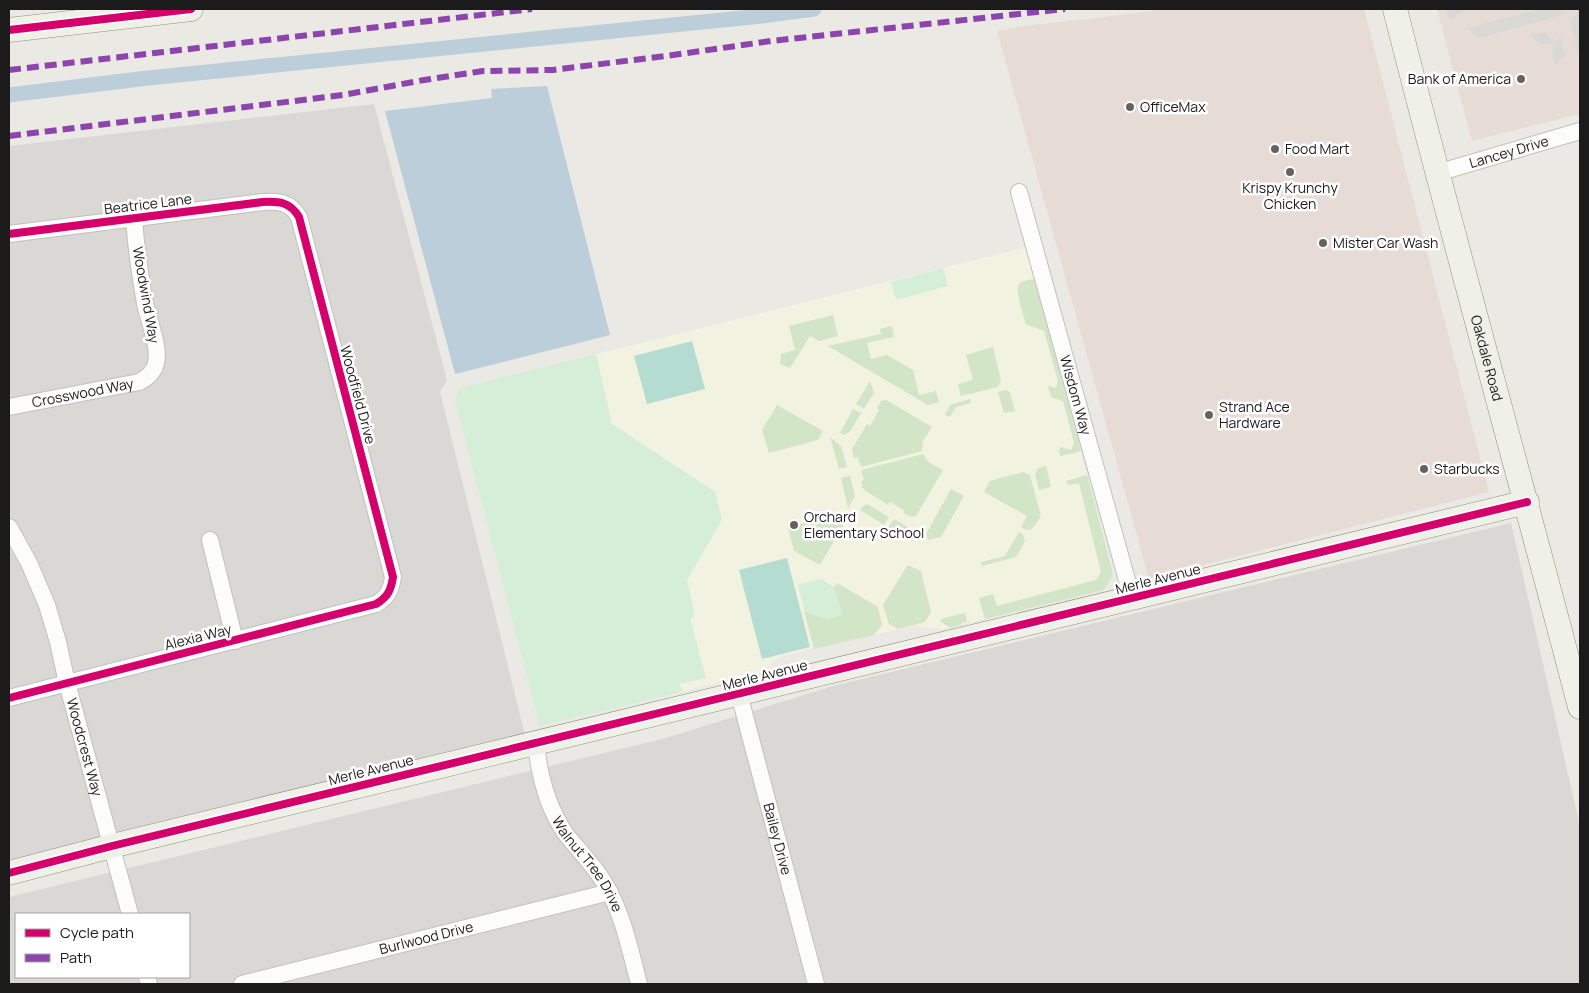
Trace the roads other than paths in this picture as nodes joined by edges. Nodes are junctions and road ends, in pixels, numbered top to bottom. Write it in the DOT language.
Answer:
graph roads {
  1 [pos="190,9"];
  2 [pos="1395,9"];
  3 [pos="9,30"];
  4 [pos="1580,131"];
  5 [pos="1437,173"];
  6 [pos="1019,192"];
  7 [pos="290,205"];
  8 [pos="134,219"];
  9 [pos="9,234"];
  10 [pos="153,371"];
  11 [pos="9,407"];
  12 [pos="1527,502"];
  13 [pos="9,527"];
  14 [pos="210,540"];
  15 [pos="389,593"];
  16 [pos="1132,598"];
  17 [pos="235,641"];
  18 [pos="68,683"];
  19 [pos="739,694"];
  20 [pos="9,698"];
  21 [pos="1580,706"];
  22 [pos="536,743"];
  23 [pos="112,846"];
  24 [pos="9,873"];
  25 [pos="610,892"];
  26 [pos="130,913"];
  27 [pos="242,984"];
  28 [pos="639,984"];
  29 [pos="816,984"];
  1 -- 3 [label="street"];
  2 -- 5 [label="street, Oakdale Road"];
  4 -- 5 [label="street, Lancey Drive"];
  5 -- 12 [label="street, Oakdale Road"];
  6 -- 16 [label="street, Wisdom Way"];
  7 -- 8 [label="street, Beatrice Lane"];
  7 -- 15 [label="street, Woodfield Drive"];
  8 -- 9 [label="street, Beatrice Lane"];
  8 -- 10 [label="street, Woodwind Way"];
  10 -- 11 [label="street, Crosswood Way"];
  12 -- 16 [label="street, Merle Avenue"];
  12 -- 21 [label="street, Oakdale Road"];
  13 -- 18 [label="street, Woodcrest Way"];
  14 -- 17 [label="street"];
  15 -- 17 [label="street, Alexia Way"];
  16 -- 19 [label="street, Merle Avenue"];
  17 -- 18 [label="street, Alexia Way"];
  18 -- 20 [label="street, Alexia Way"];
  18 -- 23 [label="street, Woodcrest Way"];
  19 -- 22 [label="street, Merle Avenue"];
  19 -- 29 [label="street, Bailey Drive"];
  22 -- 23 [label="street, Merle Avenue"];
  22 -- 25 [label="street, Walnut Tree Drive"];
  23 -- 24 [label="street, Merle Avenue"];
  23 -- 26 [label="street, Woodcrest Way"];
  25 -- 27 [label="street, Burlwood Drive"];
  25 -- 28 [label="street, Walnut Tree Drive"];
}
